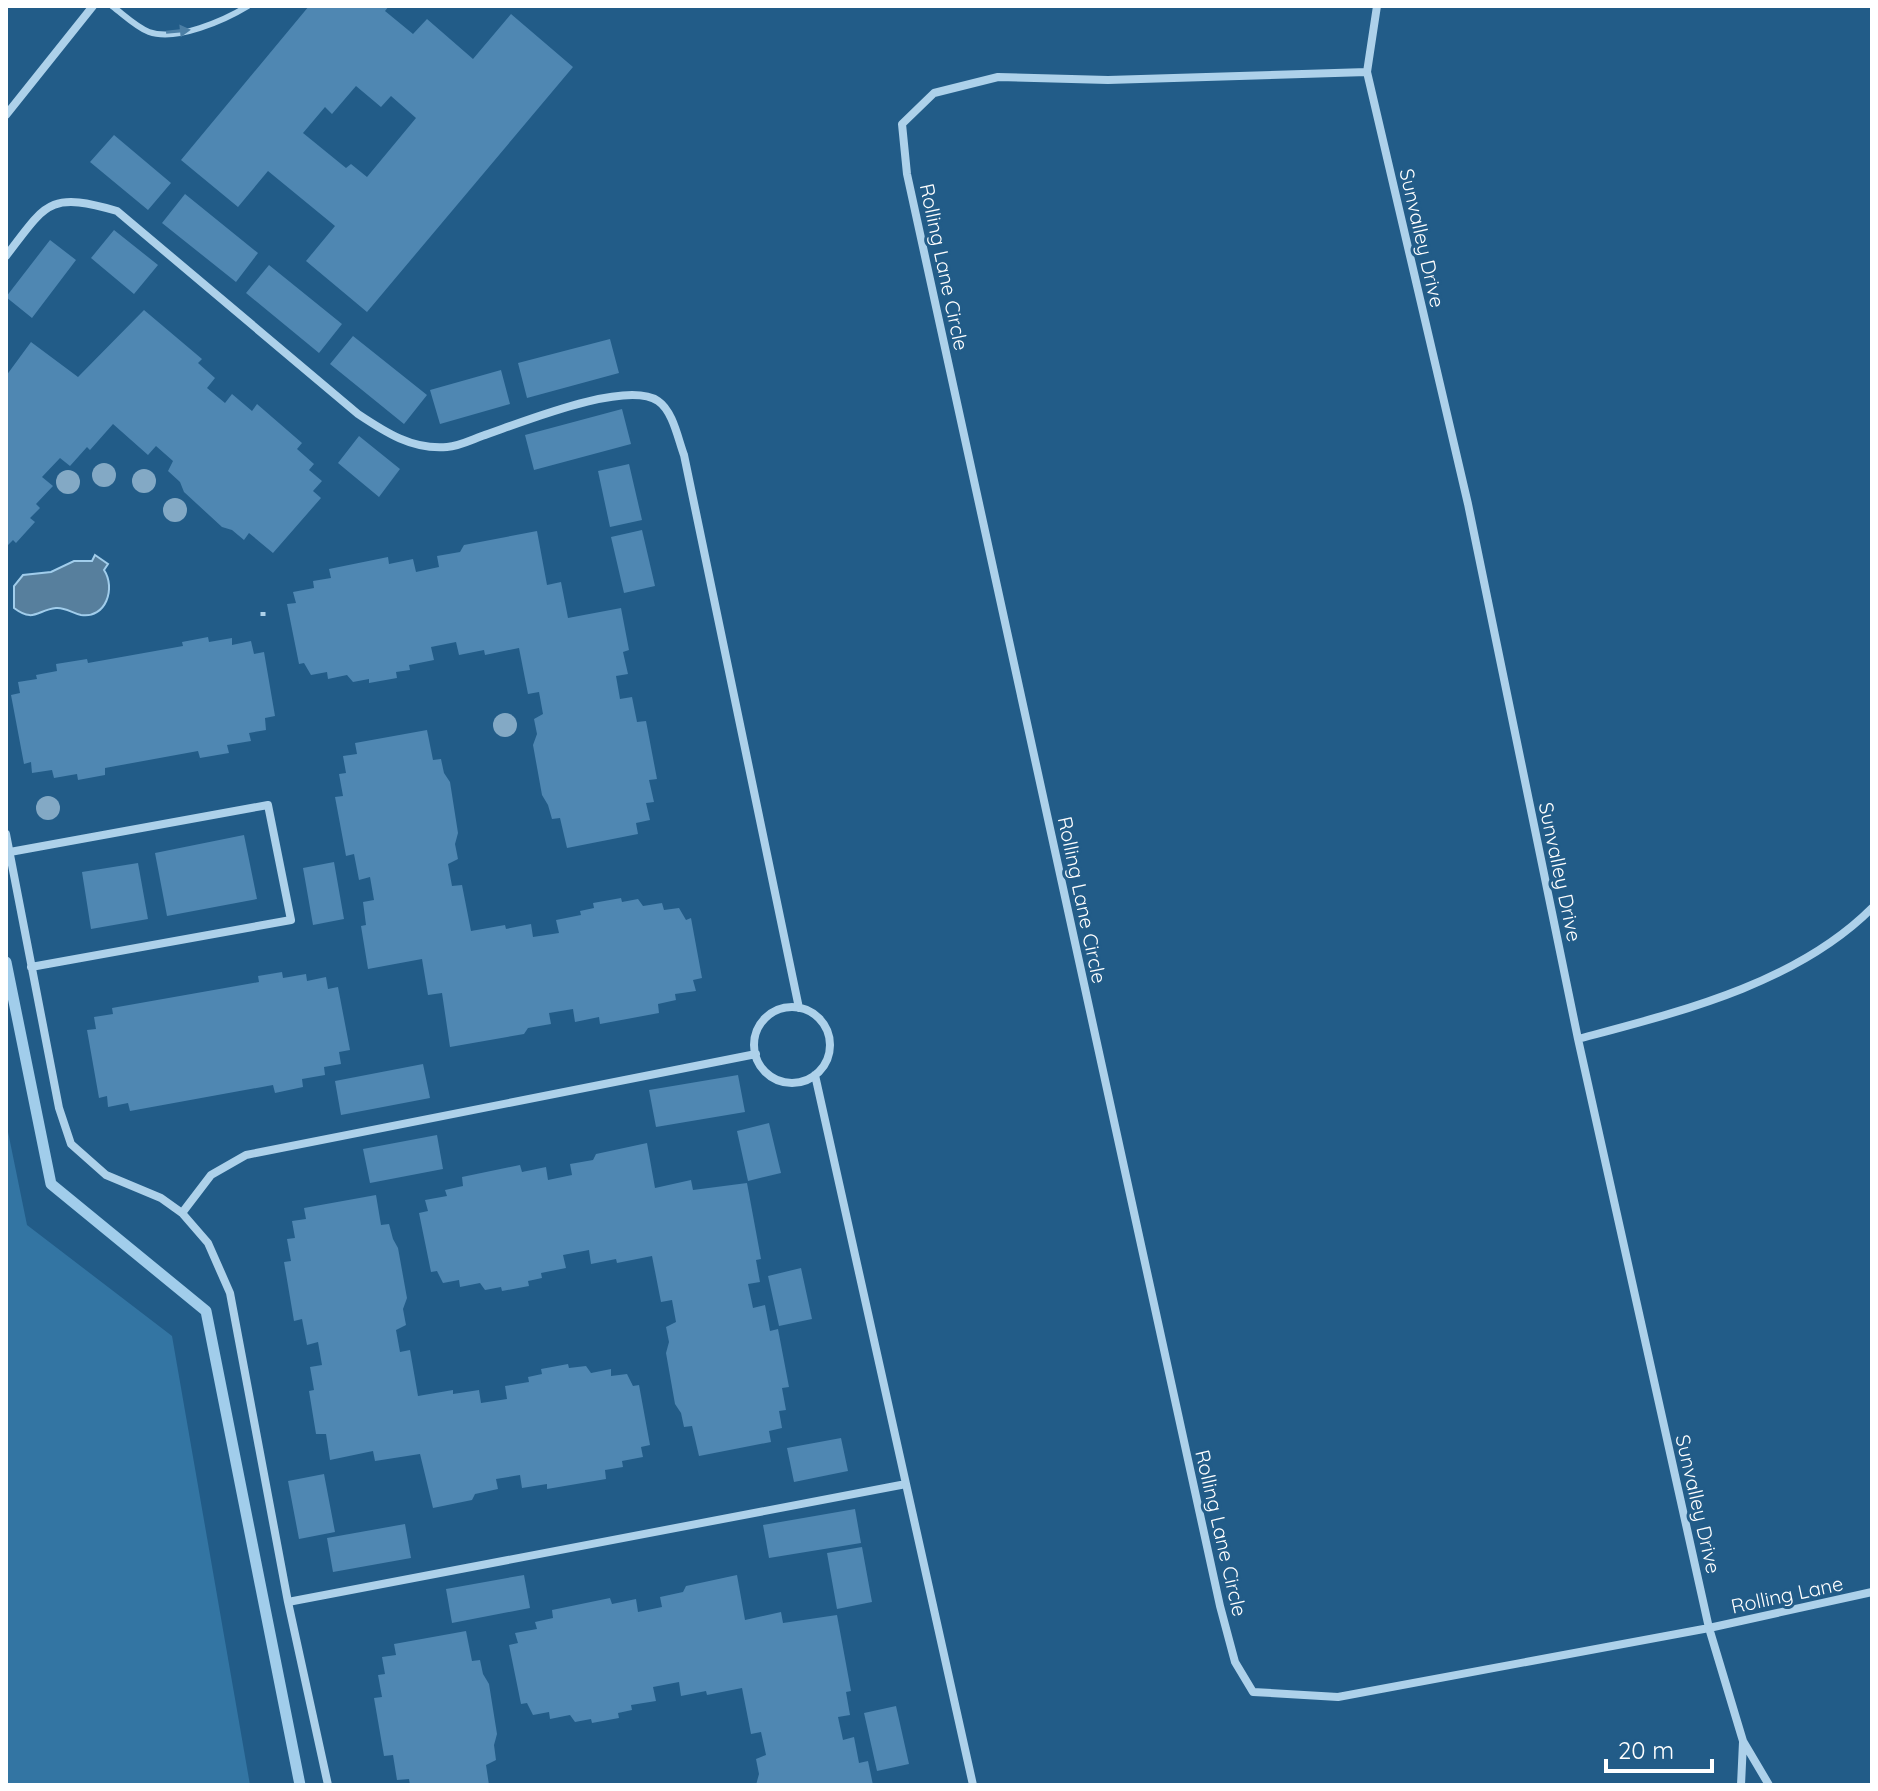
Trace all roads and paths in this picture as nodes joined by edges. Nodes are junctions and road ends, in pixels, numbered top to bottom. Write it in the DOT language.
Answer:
graph roads {
  1 [pos="93,6"];
  2 [pos="112,6"];
  3 [pos="248,6"];
  4 [pos="1377,6"];
  5 [pos="1367,72"];
  6 [pos="6,115"];
  7 [pos="6,256"];
  8 [pos="263,606"];
  9 [pos="263,616"];
  10 [pos="6,834"];
  11 [pos="10,852"];
  12 [pos="1872,908"];
  13 [pos="31,967"];
  14 [pos="799,1008"];
  15 [pos="1578,1039"];
  16 [pos="756,1054"];
  17 [pos="815,1075"];
  18 [pos="182,1213"];
  19 [pos="906,1484"];
  20 [pos="1872,1592"];
  21 [pos="288,1602"];
  22 [pos="1709,1628"];
  23 [pos="1743,1741"];
  24 [pos="328,1785"];
  25 [pos="973,1785"];
  26 [pos="1741,1785"];
  27 [pos="1769,1785"];
  1 -- 6 [label="street"];
  2 -- 3 [label="lane, one-way"];
  4 -- 5 [label="street, Sunvalley Drive"];
  5 -- 15 [label="street, Sunvalley Drive"];
  5 -- 22 [label="street, Rolling Lane Circle"];
  7 -- 14 [label="street"];
  8 -- 9 [label="path"];
  10 -- 11 [label="street"];
  11 -- 13 [label="street"];
  11 -- 13 [label="street"];
  12 -- 15 [label="street"];
  13 -- 18 [label="street"];
  14 -- 16 [label="street"];
  14 -- 17 [label="street"];
  15 -- 22 [label="street, Sunvalley Drive"];
  16 -- 17 [label="street"];
  16 -- 18 [label="street"];
  17 -- 19 [label="street"];
  18 -- 21 [label="street"];
  19 -- 21 [label="street"];
  19 -- 25 [label="street"];
  20 -- 22 [label="street, Rolling Lane"];
  21 -- 24 [label="street"];
  22 -- 23 [label="street, Sunvalley Drive"];
  23 -- 26 [label="street, Sunvalley Drive"];
  23 -- 27 [label="street, Sunvalley Drive"];
}
